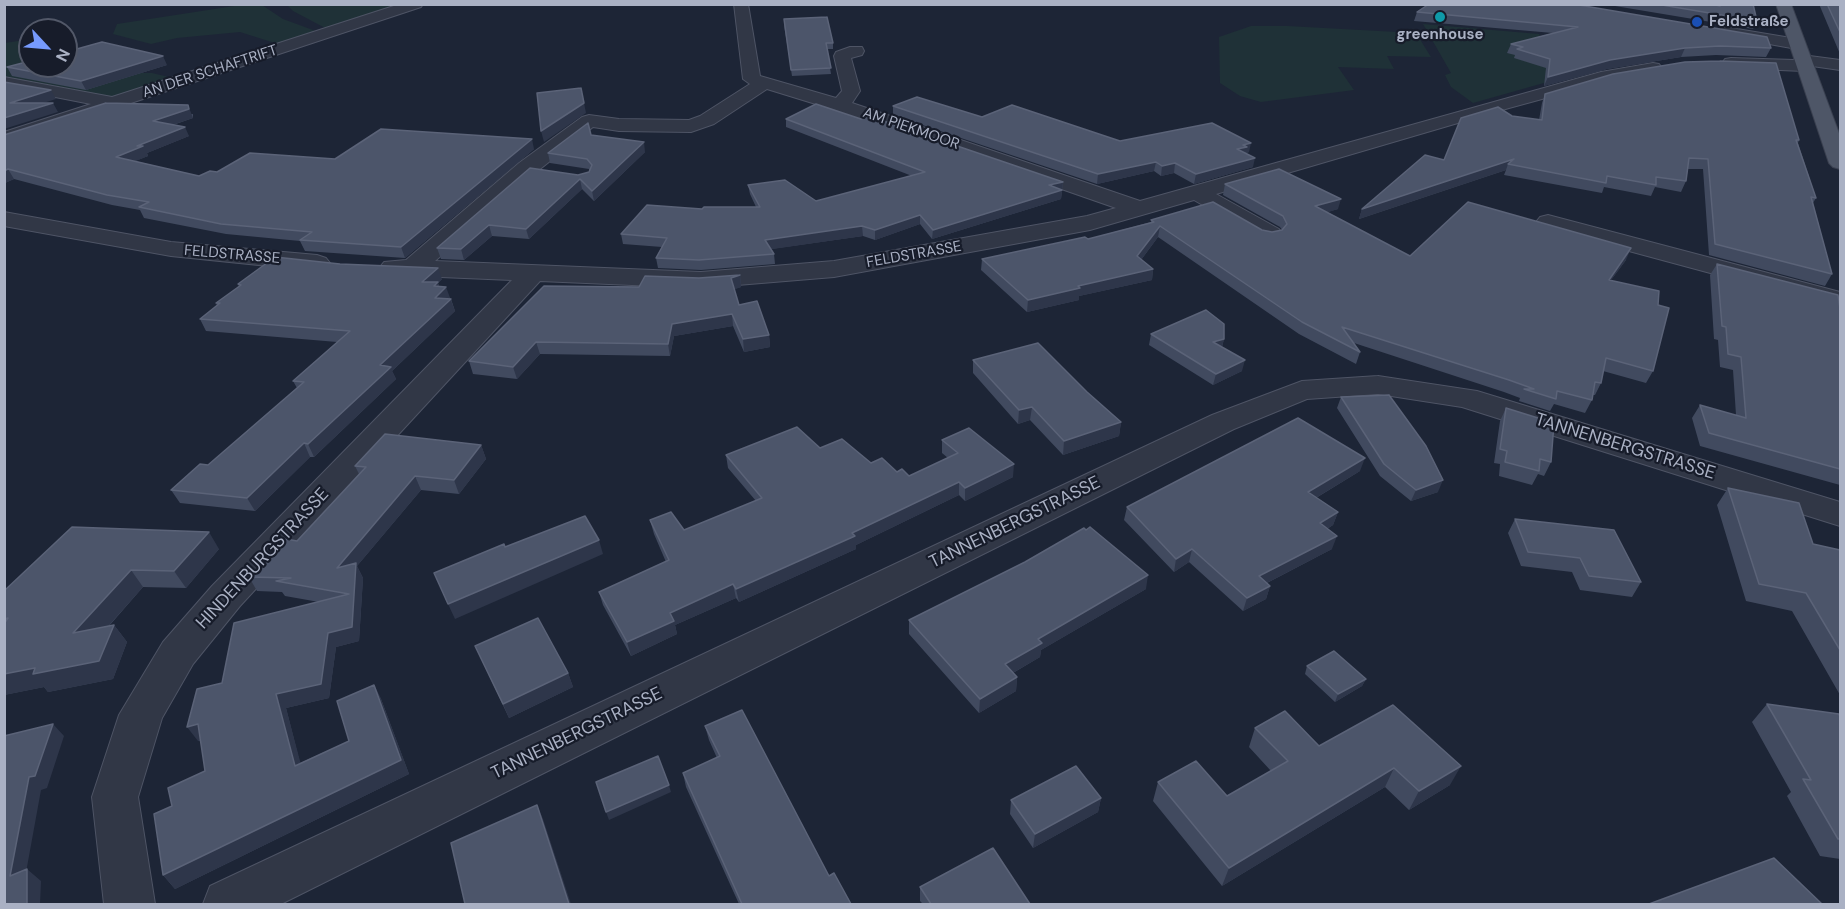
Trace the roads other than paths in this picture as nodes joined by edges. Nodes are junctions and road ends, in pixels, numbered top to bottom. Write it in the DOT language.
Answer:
graph roads {
  1 [pos="416,4"];
  2 [pos="741,4"];
  3 [pos="1783,4"];
  4 [pos="1710,29"];
  5 [pos="856,51"];
  6 [pos="1801,57"];
  7 [pos="1704,63"];
  8 [pos="1671,65"];
  9 [pos="1840,65"];
  10 [pos="4,82"];
  11 [pos="763,84"];
  12 [pos="113,104"];
  13 [pos="839,105"];
  14 [pos="4,140"];
  15 [pos="1840,163"];
  16 [pos="527,168"];
  17 [pos="560,173"];
  18 [pos="1197,192"];
  19 [pos="1140,209"];
  20 [pos="4,219"];
  21 [pos="1548,222"];
  22 [pos="1270,234"];
  23 [pos="334,264"];
  24 [pos="367,266"];
  25 [pos="412,268"];
  26 [pos="533,273"];
  27 [pos="1840,300"];
  28 [pos="1840,514"];
  29 [pos="129,904"];
  30 [pos="228,904"];
  1 -- 12 [label="street, AN DER SCHAFTRIFT"];
  2 -- 11 [label="street"];
  3 -- 6 [label="main road"];
  4 -- 6 [label="street"];
  5 -- 13 [label="street"];
  6 -- 7 [label="street"];
  6 -- 9 [label="street"];
  6 -- 15 [label="main road"];
  8 -- 18 [label="street, FELDSTRASSE"];
  10 -- 12 [label="street"];
  11 -- 13 [label="street, AM PIEKMOOR"];
  11 -- 16 [label="street"];
  12 -- 14 [label="street, AN DER SCHAFTRIFT"];
  13 -- 19 [label="street, AM PIEKMOOR"];
  16 -- 17 [label="street"];
  16 -- 25 [label="street"];
  18 -- 19 [label="street, FELDSTRASSE"];
  18 -- 22 [label="street"];
  19 -- 26 [label="street, FELDSTRASSE"];
  20 -- 23 [label="street, FELDSTRASSE"];
  21 -- 27 [label="street"];
  24 -- 25 [label="street, FELDSTRASSE"];
  25 -- 26 [label="street, FELDSTRASSE"];
  26 -- 29 [label="street, HINDENBURGSTRASSE"];
  28 -- 30 [label="street, TANNENBERGSTRASSE"];
}
